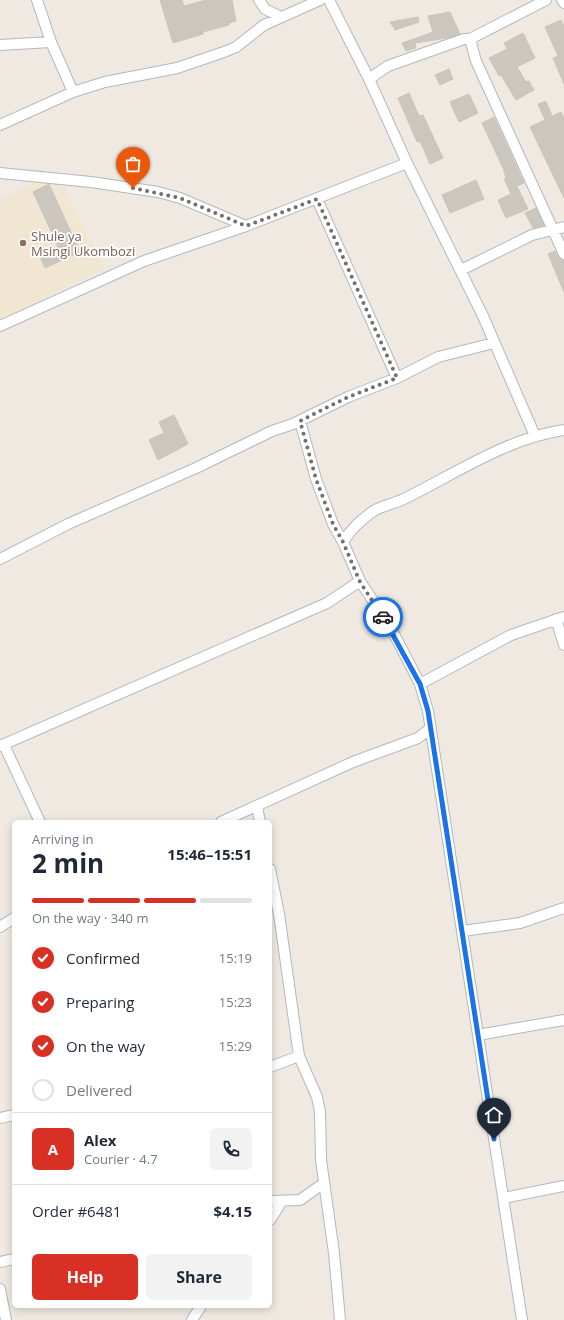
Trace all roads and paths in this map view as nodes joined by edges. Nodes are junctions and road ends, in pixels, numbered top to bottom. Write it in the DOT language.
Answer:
graph roads {
  1 [pos="37,0"];
  2 [pos="259,0"];
  3 [pos="320,0"];
  4 [pos="329,0"];
  5 [pos="546,0"];
  6 [pos="562,0"];
  7 [pos="564,3"];
  8 [pos="280,17"];
  9 [pos="470,39"];
  10 [pos="50,42"];
  11 [pos="0,46"];
  12 [pos="369,79"];
  13 [pos="73,92"];
  14 [pos="0,125"];
  15 [pos="407,163"];
  16 [pos="0,173"];
  17 [pos="317,199"];
  18 [pos="246,226"];
  19 [pos="564,227"];
  20 [pos="553,230"];
  21 [pos="564,254"];
  22 [pos="461,270"];
  23 [pos="0,326"];
  24 [pos="494,343"];
  25 [pos="397,378"];
  26 [pos="300,421"];
  27 [pos="564,430"];
  28 [pos="535,436"];
  29 [pos="343,542"];
  30 [pos="0,559"];
  31 [pos="360,582"];
  32 [pos="560,618"];
  33 [pos="564,645"];
  34 [pos="420,684"];
  35 [pos="431,728"];
  36 [pos="2,746"];
  37 [pos="257,807"];
  38 [pos="39,820"];
  39 [pos="226,820"];
  40 [pos="260,820"];
  41 [pos="272,879"];
  42 [pos="564,908"];
  43 [pos="12,919"];
  44 [pos="0,927"];
  45 [pos="463,931"];
  46 [pos="564,1020"];
  47 [pos="478,1035"];
  48 [pos="300,1056"];
  49 [pos="272,1066"];
  50 [pos="12,1116"];
  51 [pos="0,1118"];
  52 [pos="324,1183"];
  53 [pos="564,1186"];
  54 [pos="504,1198"];
  55 [pos="272,1201"];
  56 [pos="282,1201"];
  57 [pos="272,1217"];
  58 [pos="12,1259"];
  59 [pos="0,1262"];
  60 [pos="0,1290"];
  61 [pos="200,1308"];
  62 [pos="6,1320"];
  63 [pos="192,1320"];
  64 [pos="340,1320"];
  65 [pos="522,1320"];
  1 -- 10 [label="street"];
  2 -- 8 [label="street"];
  3 -- 8 [label="street"];
  4 -- 12 [label="street"];
  5 -- 9 [label="street"];
  6 -- 7 [label="street"];
  8 -- 13 [label="street"];
  9 -- 12 [label="street"];
  9 -- 20 [label="street"];
  10 -- 11 [label="street"];
  10 -- 13 [label="street"];
  12 -- 15 [label="street"];
  13 -- 14 [label="street"];
  15 -- 17 [label="street"];
  15 -- 22 [label="street"];
  16 -- 18 [label="street"];
  17 -- 18 [label="street"];
  17 -- 25 [label="street"];
  18 -- 23 [label="street"];
  19 -- 20 [label="street"];
  20 -- 21 [label="street"];
  20 -- 22 [label="street"];
  22 -- 24 [label="street"];
  24 -- 25 [label="street"];
  24 -- 28 [label="street"];
  25 -- 26 [label="street"];
  26 -- 29 [label="street"];
  26 -- 30 [label="street"];
  27 -- 28 [label="street"];
  28 -- 29 [label="street"];
  29 -- 31 [label="street"];
  31 -- 34 [label="street"];
  31 -- 36 [label="street"];
  32 -- 33 [label="street"];
  32 -- 34 [label="street"];
  34 -- 35 [label="street"];
  35 -- 37 [label="street"];
  35 -- 45 [label="street"];
  36 -- 38 [label="street"];
  37 -- 39 [label="street"];
  37 -- 40 [label="street"];
  41 -- 48 [label="street"];
  42 -- 45 [label="street"];
  43 -- 44 [label="street"];
  45 -- 47 [label="street"];
  46 -- 47 [label="street"];
  47 -- 54 [label="street"];
  48 -- 49 [label="street"];
  48 -- 52 [label="street"];
  50 -- 51 [label="street"];
  52 -- 56 [label="street"];
  52 -- 64 [label="street"];
  53 -- 54 [label="street"];
  54 -- 65 [label="street"];
  55 -- 56 [label="street"];
  56 -- 57 [label="street"];
  58 -- 59 [label="street"];
  60 -- 62 [label="street"];
  61 -- 63 [label="street"];
}
